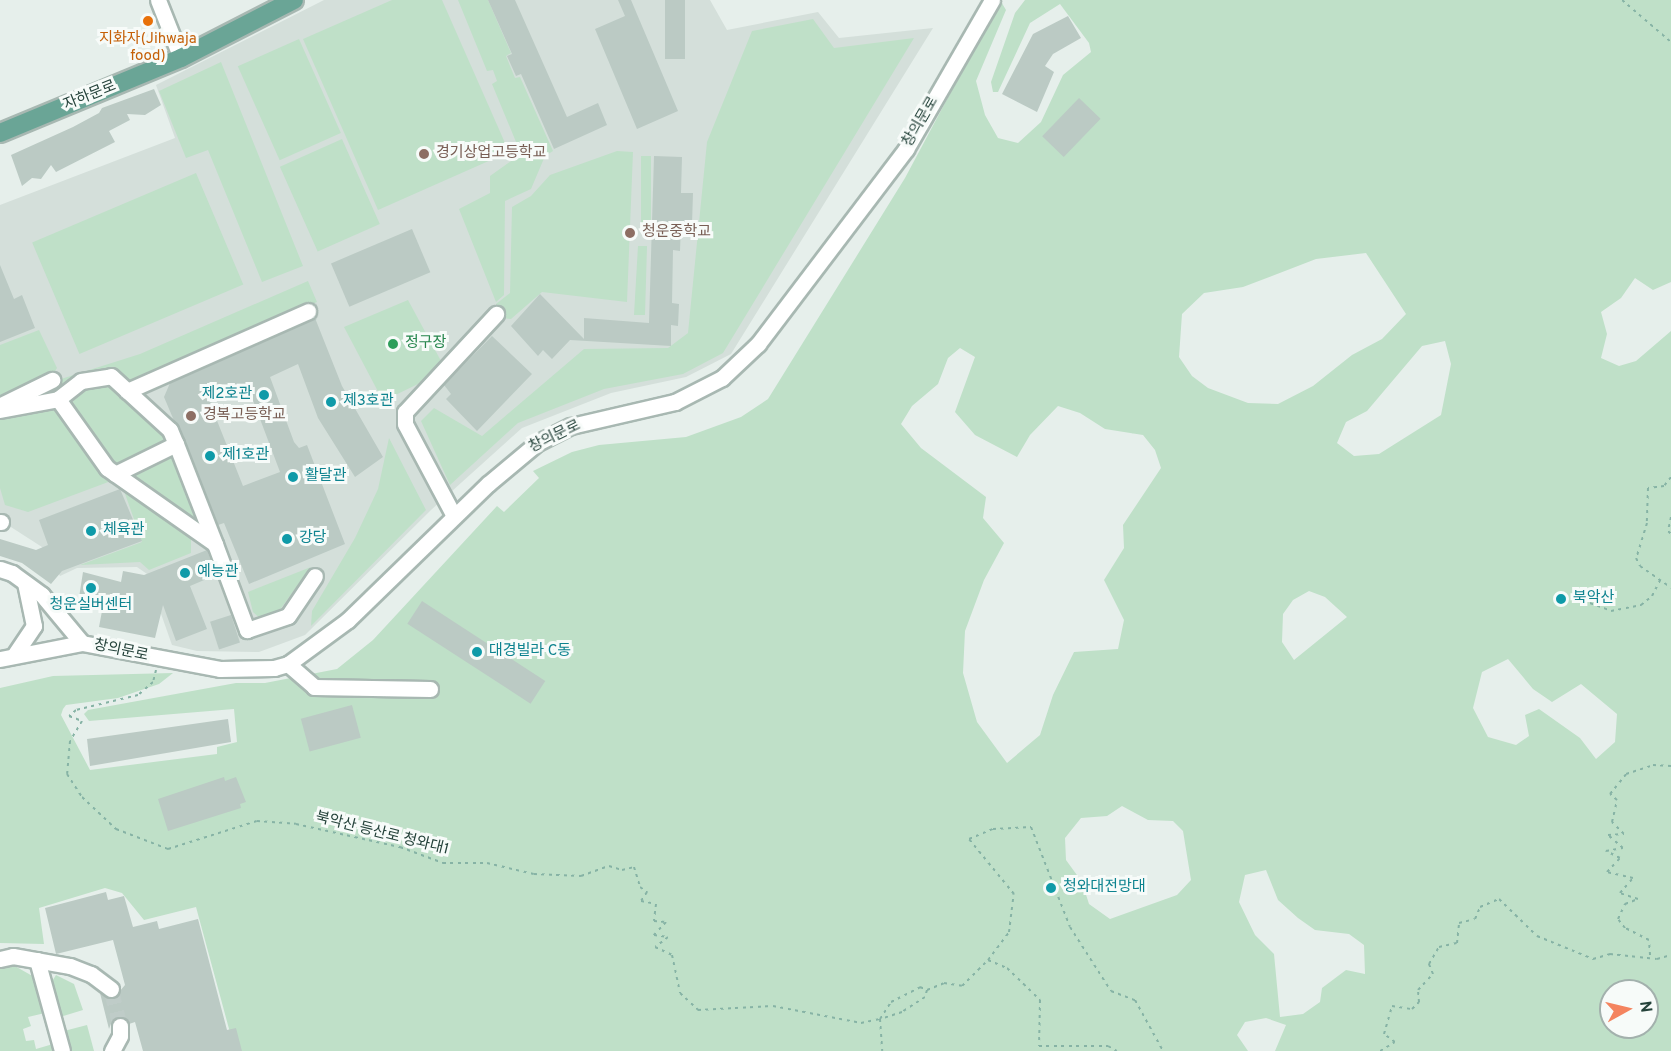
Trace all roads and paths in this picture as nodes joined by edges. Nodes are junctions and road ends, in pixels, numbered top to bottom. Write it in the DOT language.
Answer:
graph roads {
  1 [pos="159,0"];
  2 [pos="294,0"];
  3 [pos="992,0"];
  4 [pos="1622,0"];
  5 [pos="269,5"];
  6 [pos="1671,42"];
  7 [pos="181,58"];
  8 [pos="0,133"];
  9 [pos="308,311"];
  10 [pos="496,314"];
  11 [pos="52,380"];
  12 [pos="127,391"];
  13 [pos="58,399"];
  14 [pos="0,405"];
  15 [pos="0,410"];
  16 [pos="176,444"];
  17 [pos="115,474"];
  18 [pos="1671,477"];
  19 [pos="454,516"];
  20 [pos="1671,517"];
  21 [pos="1671,534"];
  22 [pos="215,544"];
  23 [pos="0,569"];
  24 [pos="315,576"];
  25 [pos="1660,580"];
  26 [pos="25,583"];
  27 [pos="1671,588"];
  28 [pos="1576,598"];
  29 [pos="82,643"];
  30 [pos="7,657"];
  31 [pos="159,658"];
  32 [pos="288,664"];
  33 [pos="430,689"];
  34 [pos="1671,766"];
  35 [pos="1671,955"];
  36 [pos="1650,956"];
  37 [pos="0,959"];
  38 [pos="38,960"];
  39 [pos="988,960"];
  40 [pos="111,989"];
  41 [pos="927,990"];
  42 [pos="880,1018"];
  43 [pos="120,1026"];
  44 [pos="62,1051"];
  45 [pos="112,1051"];
  46 [pos="882,1051"];
  47 [pos="1117,1051"];
  48 [pos="1164,1051"];
  49 [pos="1380,1051"];
  1 -- 7 [label="street"];
  2 -- 5 [label="main road, 자하문로"];
  3 -- 19 [label="street, 창의문로"];
  4 -- 6 [label="path"];
  5 -- 7 [label="main road, 자하문로"];
  7 -- 8 [label="main road, 자하문로"];
  9 -- 12 [label="street"];
  10 -- 19 [label="street"];
  11 -- 14 [label="street"];
  12 -- 13 [label="street"];
  12 -- 16 [label="street"];
  13 -- 15 [label="street"];
  13 -- 17 [label="street"];
  16 -- 17 [label="street"];
  16 -- 22 [label="street"];
  17 -- 22 [label="street"];
  18 -- 25 [label="path"];
  19 -- 32 [label="street, 창의문로"];
  20 -- 21 [label="path"];
  22 -- 24 [label="street"];
  23 -- 26 [label="street"];
  25 -- 27 [label="path"];
  25 -- 28 [label="path"];
  26 -- 29 [label="street"];
  26 -- 30 [label="street"];
  29 -- 30 [label="street, 창의문로"];
  29 -- 31 [label="street, 창의문로"];
  31 -- 32 [label="street, 창의문로"];
  31 -- 42 [label="path, 북악산 등산로 청와대1"];
  32 -- 33 [label="street"];
  34 -- 36 [label="path"];
  35 -- 36 [label="path"];
  36 -- 49 [label="path"];
  37 -- 38 [label="street"];
  38 -- 40 [label="street"];
  38 -- 44 [label="street"];
  39 -- 41 [label="path"];
  39 -- 47 [label="path"];
  39 -- 48 [label="path"];
  41 -- 42 [label="path"];
  41 -- 42 [label="path"];
  42 -- 46 [label="path"];
  43 -- 45 [label="street"];
}
